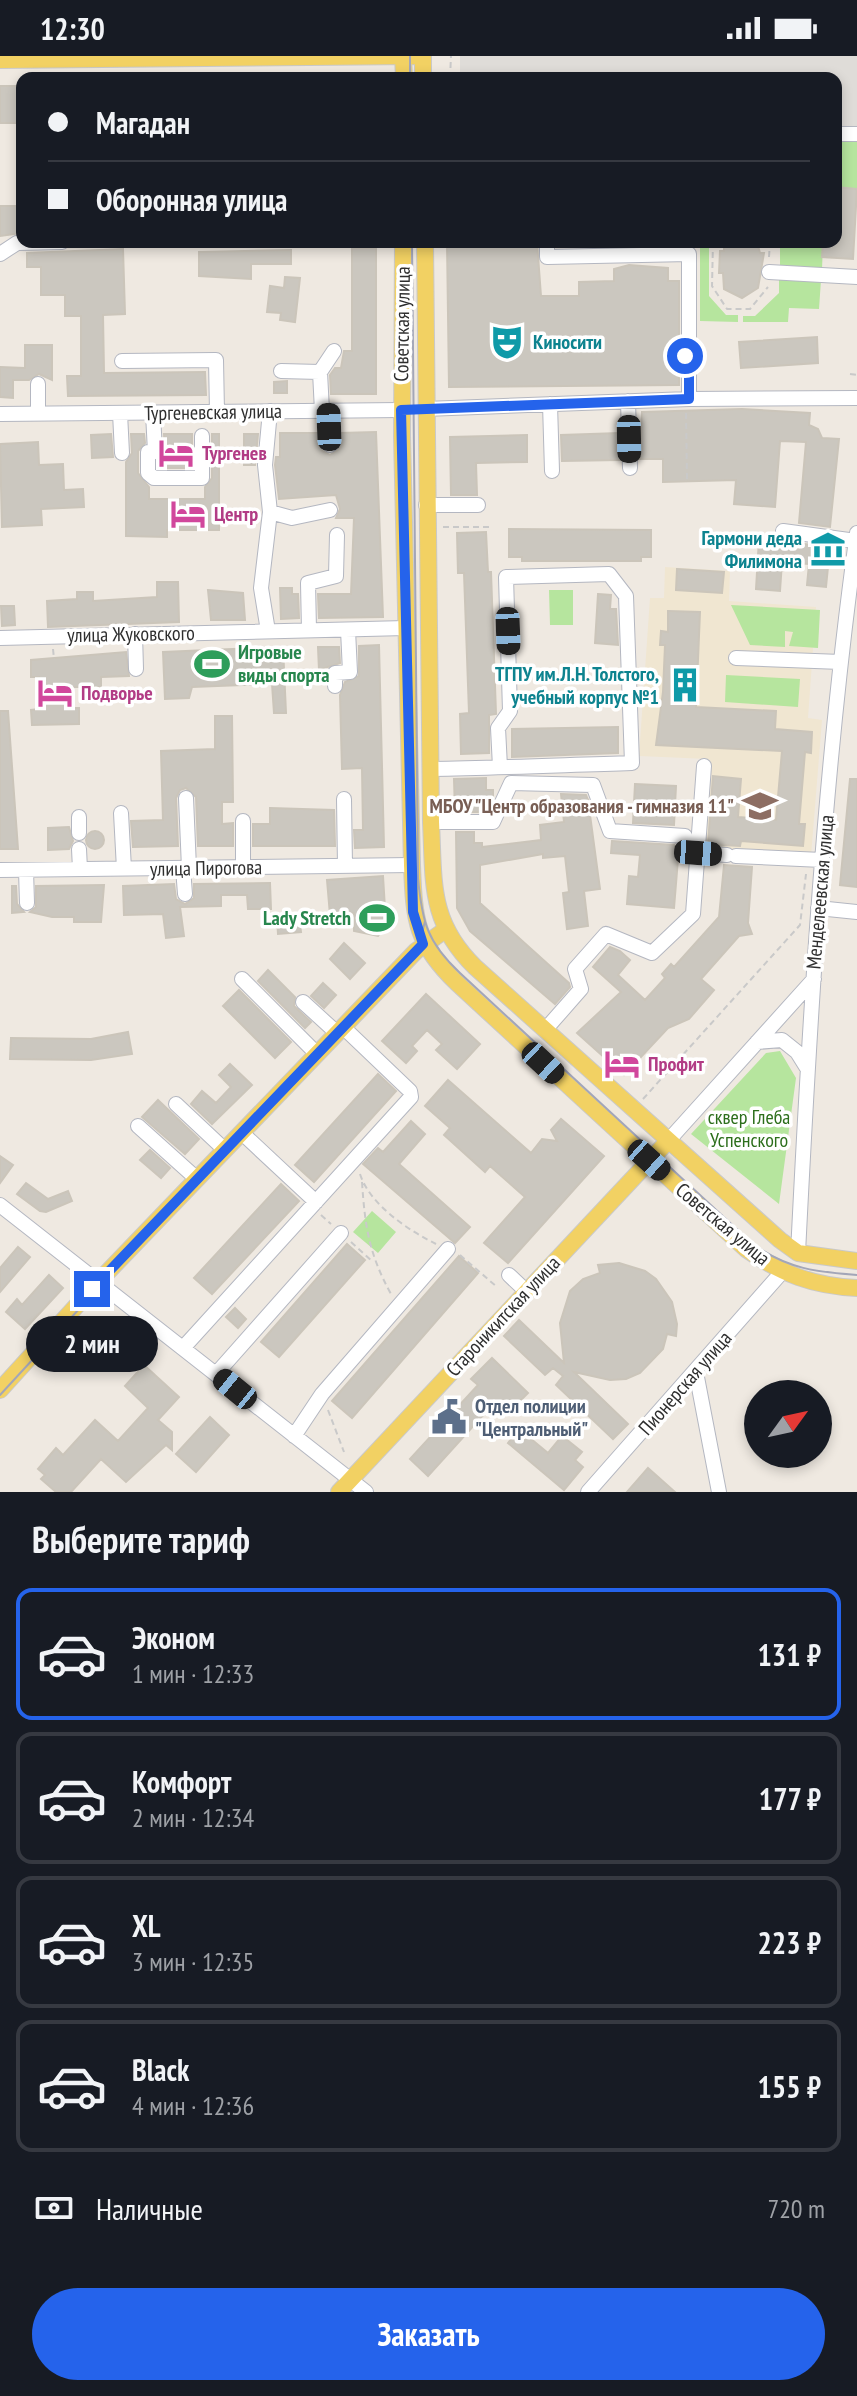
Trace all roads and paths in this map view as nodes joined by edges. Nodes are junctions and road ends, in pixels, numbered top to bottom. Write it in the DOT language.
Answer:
graph roads {
  1 [pos="407,57"];
  2 [pos="0,60"];
  3 [pos="403,248"];
  4 [pos="425,248"];
  5 [pos="547,248"];
  6 [pos="713,248"];
  7 [pos="770,248"];
  8 [pos="769,272"];
  9 [pos="857,277"];
  10 [pos="334,351"];
  11 [pos="122,361"];
  12 [pos="281,371"];
  13 [pos="320,372"];
  14 [pos="850,374"];
  15 [pos="857,375"];
  16 [pos="38,384"];
  17 [pos="857,398"];
  18 [pos="628,401"];
  19 [pos="688,403"];
  20 [pos="550,404"];
  21 [pos="425,409"];
  22 [pos="401,410"];
  23 [pos="270,411"];
  24 [pos="325,411"];
  25 [pos="209,412"];
  26 [pos="120,413"];
  27 [pos="153,413"];
  28 [pos="0,414"];
  29 [pos="38,414"];
  30 [pos="330,445"];
  31 [pos="122,453"];
  32 [pos="630,468"];
  33 [pos="552,471"];
  34 [pos="687,479"];
  35 [pos="426,505"];
  36 [pos="478,505"];
  37 [pos="330,510"];
  38 [pos="270,512"];
  39 [pos="443,527"];
  40 [pos="489,527"];
  41 [pos="783,531"];
  42 [pos="337,535"];
  43 [pos="857,538"];
  44 [pos="406,628"];
  45 [pos="309,630"];
  46 [pos="348,630"];
  47 [pos="268,631"];
  48 [pos="135,634"];
  49 [pos="0,638"];
  50 [pos="736,658"];
  51 [pos="841,662"];
  52 [pos="136,669"];
  53 [pos="335,686"];
  54 [pos="704,766"];
  55 [pos="500,767"];
  56 [pos="431,769"];
  57 [pos="186,798"];
  58 [pos="344,799"];
  59 [pos="121,813"];
  60 [pos="243,821"];
  61 [pos="431,822"];
  62 [pos="79,849"];
  63 [pos="698,853"];
  64 [pos="815,860"];
  65 [pos="412,865"];
  66 [pos="345,866"];
  67 [pos="243,867"];
  68 [pos="186,868"];
  69 [pos="80,869"];
  70 [pos="124,869"];
  71 [pos="0,870"];
  72 [pos="26,870"];
  73 [pos="185,894"];
  74 [pos="27,908"];
  75 [pos="818,908"];
  76 [pos="857,912"];
  77 [pos="445,930"];
  78 [pos="423,944"];
  79 [pos="242,979"];
  80 [pos="814,979"];
  81 [pos="303,1002"];
  82 [pos="340,1030"];
  83 [pos="545,1030"];
  84 [pos="757,1042"];
  85 [pos="317,1054"];
  86 [pos="808,1072"];
  87 [pos="642,1099"];
  88 [pos="176,1104"];
  89 [pos="138,1126"];
  90 [pos="242,1133"];
  91 [pos="668,1141"];
  92 [pos="225,1150"];
  93 [pos="649,1160"];
  94 [pos="359,1169"];
  95 [pos="197,1179"];
  96 [pos="362,1181"];
  97 [pos="316,1202"];
  98 [pos="0,1205"];
  99 [pos="341,1233"];
  100 [pos="448,1249"];
  101 [pos="798,1253"];
  102 [pos="857,1261"];
  103 [pos="782,1272"];
  104 [pos="509,1275"];
  105 [pos="99,1281"];
  106 [pos="497,1287"];
  107 [pos="857,1288"];
  108 [pos="526,1291"];
  109 [pos="398,1306"];
  110 [pos="183,1348"];
  111 [pos="696,1372"];
  112 [pos="216,1374"];
  113 [pos="0,1390"];
  114 [pos="322,1394"];
  115 [pos="294,1436"];
  116 [pos="344,1452"];
  117 [pos="345,1486"];
  118 [pos="366,1492"];
  119 [pos="588,1492"];
  120 [pos="719,1492"];
  1 -- 2 [label="main road"];
  3 -- 22 [label="main road, Советская улица"];
  4 -- 21 [label="main road, Советская улица"];
  5 -- 19 [label="street"];
  6 -- 8 [label="path"];
  7 -- 8 [label="path"];
  8 -- 9 [label="street"];
  10 -- 13 [label="street"];
  11 -- 25 [label="street"];
  12 -- 13 [label="street"];
  13 -- 24 [label="street"];
  14 -- 15 [label="path"];
  16 -- 29 [label="street"];
  17 -- 19 [label="street, Тургеневская улица"];
  18 -- 19 [label="street, Тургеневская улица"];
  18 -- 20 [label="street, Тургеневская улица"];
  18 -- 32 [label="street"];
  19 -- 34 [label="path"];
  20 -- 21 [label="street, Тургеневская улица"];
  20 -- 33 [label="street"];
  21 -- 22 [label="main road, Тургеневская улица"];
  21 -- 35 [label="main road, Советская улица"];
  22 -- 24 [label="street, Тургеневская улица"];
  22 -- 44 [label="main road, Советская улица"];
  23 -- 24 [label="street, Тургеневская улица"];
  23 -- 25 [label="street, Тургеневская улица"];
  23 -- 38 [label="street"];
  24 -- 30 [label="street"];
  25 -- 27 [label="street, Тургеневская улица"];
  25 -- 27 [label="street"];
  26 -- 27 [label="street, Тургеневская улица"];
  26 -- 29 [label="street, Тургеневская улица"];
  26 -- 31 [label="street"];
  28 -- 29 [label="street, Тургеневская улица"];
  35 -- 36 [label="street"];
  35 -- 56 [label="main road, Советская улица"];
  37 -- 38 [label="street"];
  38 -- 47 [label="street"];
  39 -- 40 [label="path"];
  41 -- 43 [label="street"];
  42 -- 45 [label="street"];
  43 -- 51 [label="street, Менделеевская улица"];
  44 -- 46 [label="street, улица Жуковского"];
  44 -- 65 [label="main road, Советская улица"];
  45 -- 46 [label="street, улица Жуковского"];
  45 -- 47 [label="street, улица Жуковского"];
  46 -- 53 [label="street"];
  47 -- 48 [label="street, улица Жуковского"];
  48 -- 49 [label="street, улица Жуковского"];
  48 -- 52 [label="street"];
  50 -- 51 [label="street"];
  51 -- 64 [label="street, Менделеевская улица"];
  54 -- 63 [label="street"];
  55 -- 55 [label="street"];
  55 -- 56 [label="street"];
  56 -- 61 [label="main road, Советская улица"];
  57 -- 68 [label="street"];
  58 -- 66 [label="street"];
  59 -- 70 [label="street"];
  60 -- 67 [label="street"];
  61 -- 63 [label="street"];
  61 -- 77 [label="main road, Советская улица"];
  62 -- 69 [label="street"];
  63 -- 64 [label="street"];
  63 -- 83 [label="street"];
  64 -- 75 [label="street, Менделеевская улица"];
  64 -- 87 [label="path"];
  65 -- 66 [label="street, улица Пирогова"];
  65 -- 78 [label="main road, Советская улица"];
  66 -- 67 [label="street, улица Пирогова"];
  67 -- 68 [label="street, улица Пирогова"];
  68 -- 70 [label="street, улица Пирогова"];
  68 -- 73 [label="street"];
  69 -- 70 [label="street, улица Пирогова"];
  69 -- 72 [label="street, улица Пирогова"];
  71 -- 72 [label="street, улица Пирогова"];
  72 -- 74 [label="street"];
  75 -- 76 [label="street"];
  75 -- 80 [label="street, Менделеевская улица"];
  77 -- 78 [label="main road"];
  77 -- 83 [label="main road, Советская улица"];
  78 -- 82 [label="main road"];
  78 -- 93 [label="main road, Советская улица"];
  79 -- 85 [label="street"];
  80 -- 84 [label="street"];
  80 -- 86 [label="street, Менделеевская улица"];
  81 -- 82 [label="street"];
  82 -- 85 [label="main road"];
  82 -- 97 [label="street"];
  83 -- 91 [label="main road, Советская улица"];
  84 -- 86 [label="street"];
  84 -- 91 [label="street"];
  85 -- 90 [label="main road"];
  86 -- 101 [label="street, Менделеевская улица"];
  88 -- 92 [label="street"];
  89 -- 95 [label="street"];
  90 -- 92 [label="main road"];
  90 -- 97 [label="street"];
  91 -- 93 [label="main road, Староникитская улица"];
  91 -- 101 [label="main road, Советская улица"];
  92 -- 95 [label="main road"];
  93 -- 103 [label="main road, Советская улица"];
  93 -- 108 [label="main road, Староникитская улица"];
  94 -- 96 [label="path"];
  95 -- 105 [label="main road"];
  96 -- 100 [label="path"];
  96 -- 109 [label="path"];
  97 -- 110 [label="street"];
  98 -- 105 [label="street"];
  99 -- 112 [label="street"];
  100 -- 106 [label="path"];
  100 -- 109 [label="street"];
  101 -- 102 [label="main road, Советская улица"];
  103 -- 107 [label="main road, Советская улица"];
  103 -- 111 [label="street, Пионерская улица"];
  104 -- 108 [label="street"];
  105 -- 110 [label="street"];
  105 -- 113 [label="main road"];
  108 -- 117 [label="main road, Староникитская улица"];
  109 -- 114 [label="street"];
  110 -- 112 [label="street"];
  111 -- 119 [label="street, Пионерская улица"];
  111 -- 120 [label="street"];
  112 -- 115 [label="street"];
  114 -- 115 [label="street"];
  114 -- 116 [label="path"];
  115 -- 117 [label="street"];
  117 -- 118 [label="street"];
}
